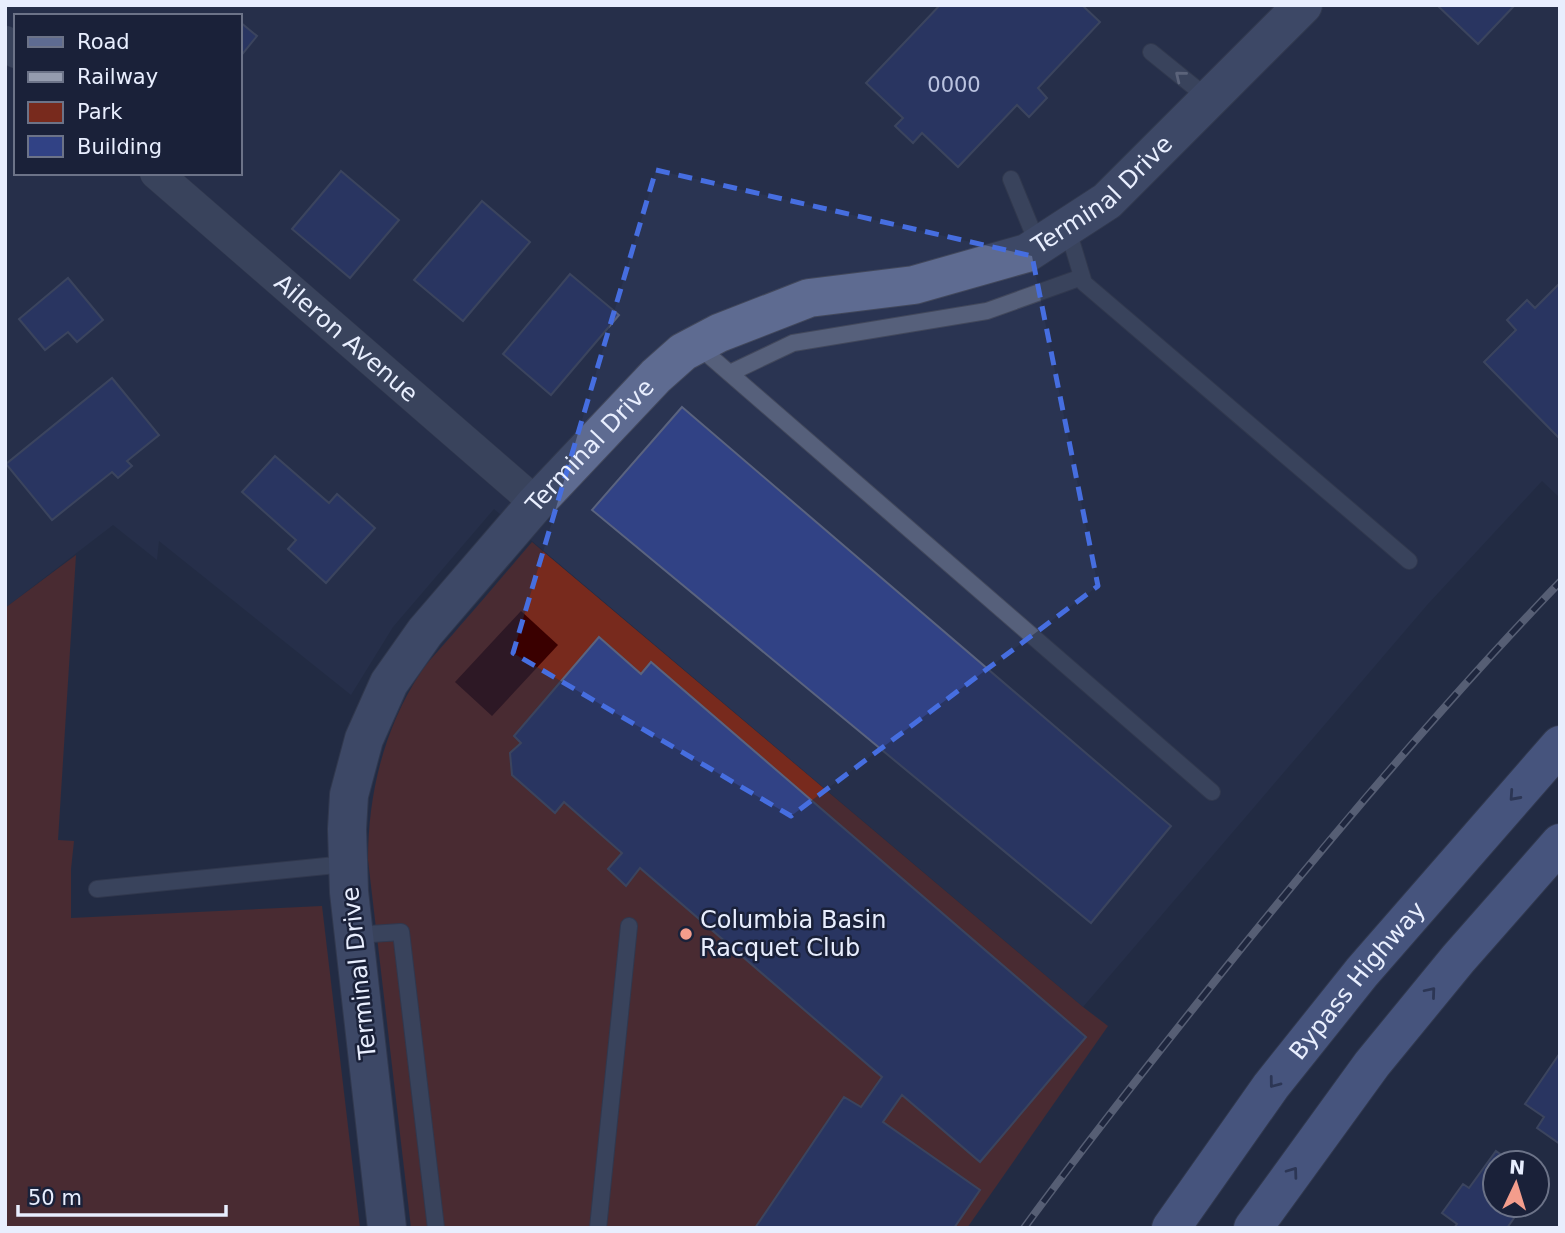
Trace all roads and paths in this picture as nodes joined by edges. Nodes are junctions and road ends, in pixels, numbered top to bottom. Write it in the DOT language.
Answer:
graph roads {
  1 [pos="1303,5"];
  2 [pos="1151,52"];
  3 [pos="1209,99"];
  4 [pos="158,175"];
  5 [pos="1011,179"];
  6 [pos="1053,236"];
  7 [pos="1082,277"];
  8 [pos="697,345"];
  9 [pos="730,373"];
  10 [pos="536,503"];
  11 [pos="1409,561"];
  12 [pos="1560,746"];
  13 [pos="1212,792"];
  14 [pos="1560,843"];
  15 [pos="346,864"];
  16 [pos="97,889"];
  17 [pos="629,926"];
  18 [pos="355,935"];
  19 [pos="387,1228"];
  20 [pos="436,1228"];
  21 [pos="598,1228"];
  22 [pos="1171,1228"];
  23 [pos="1253,1228"];
  1 -- 3 [label="street, Terminal Drive"];
  3 -- 2 [label="lane, one-way"];
  3 -- 6 [label="street, Terminal Drive"];
  4 -- 10 [label="street, Aileron Avenue"];
  5 -- 6 [label="lane"];
  6 -- 7 [label="lane"];
  6 -- 8 [label="street, Terminal Drive"];
  7 -- 9 [label="lane"];
  7 -- 11 [label="lane"];
  8 -- 9 [label="lane"];
  8 -- 10 [label="street, Terminal Drive"];
  9 -- 13 [label="lane"];
  10 -- 15 [label="street, Terminal Drive"];
  12 -- 22 [label="highway, Bypass Highway, one-way"];
  23 -- 14 [label="highway, one-way"];
  15 -- 16 [label="lane"];
  15 -- 18 [label="street, Terminal Drive"];
  17 -- 21 [label="lane"];
  18 -- 19 [label="street, Terminal Drive"];
  18 -- 20 [label="lane"];
}
